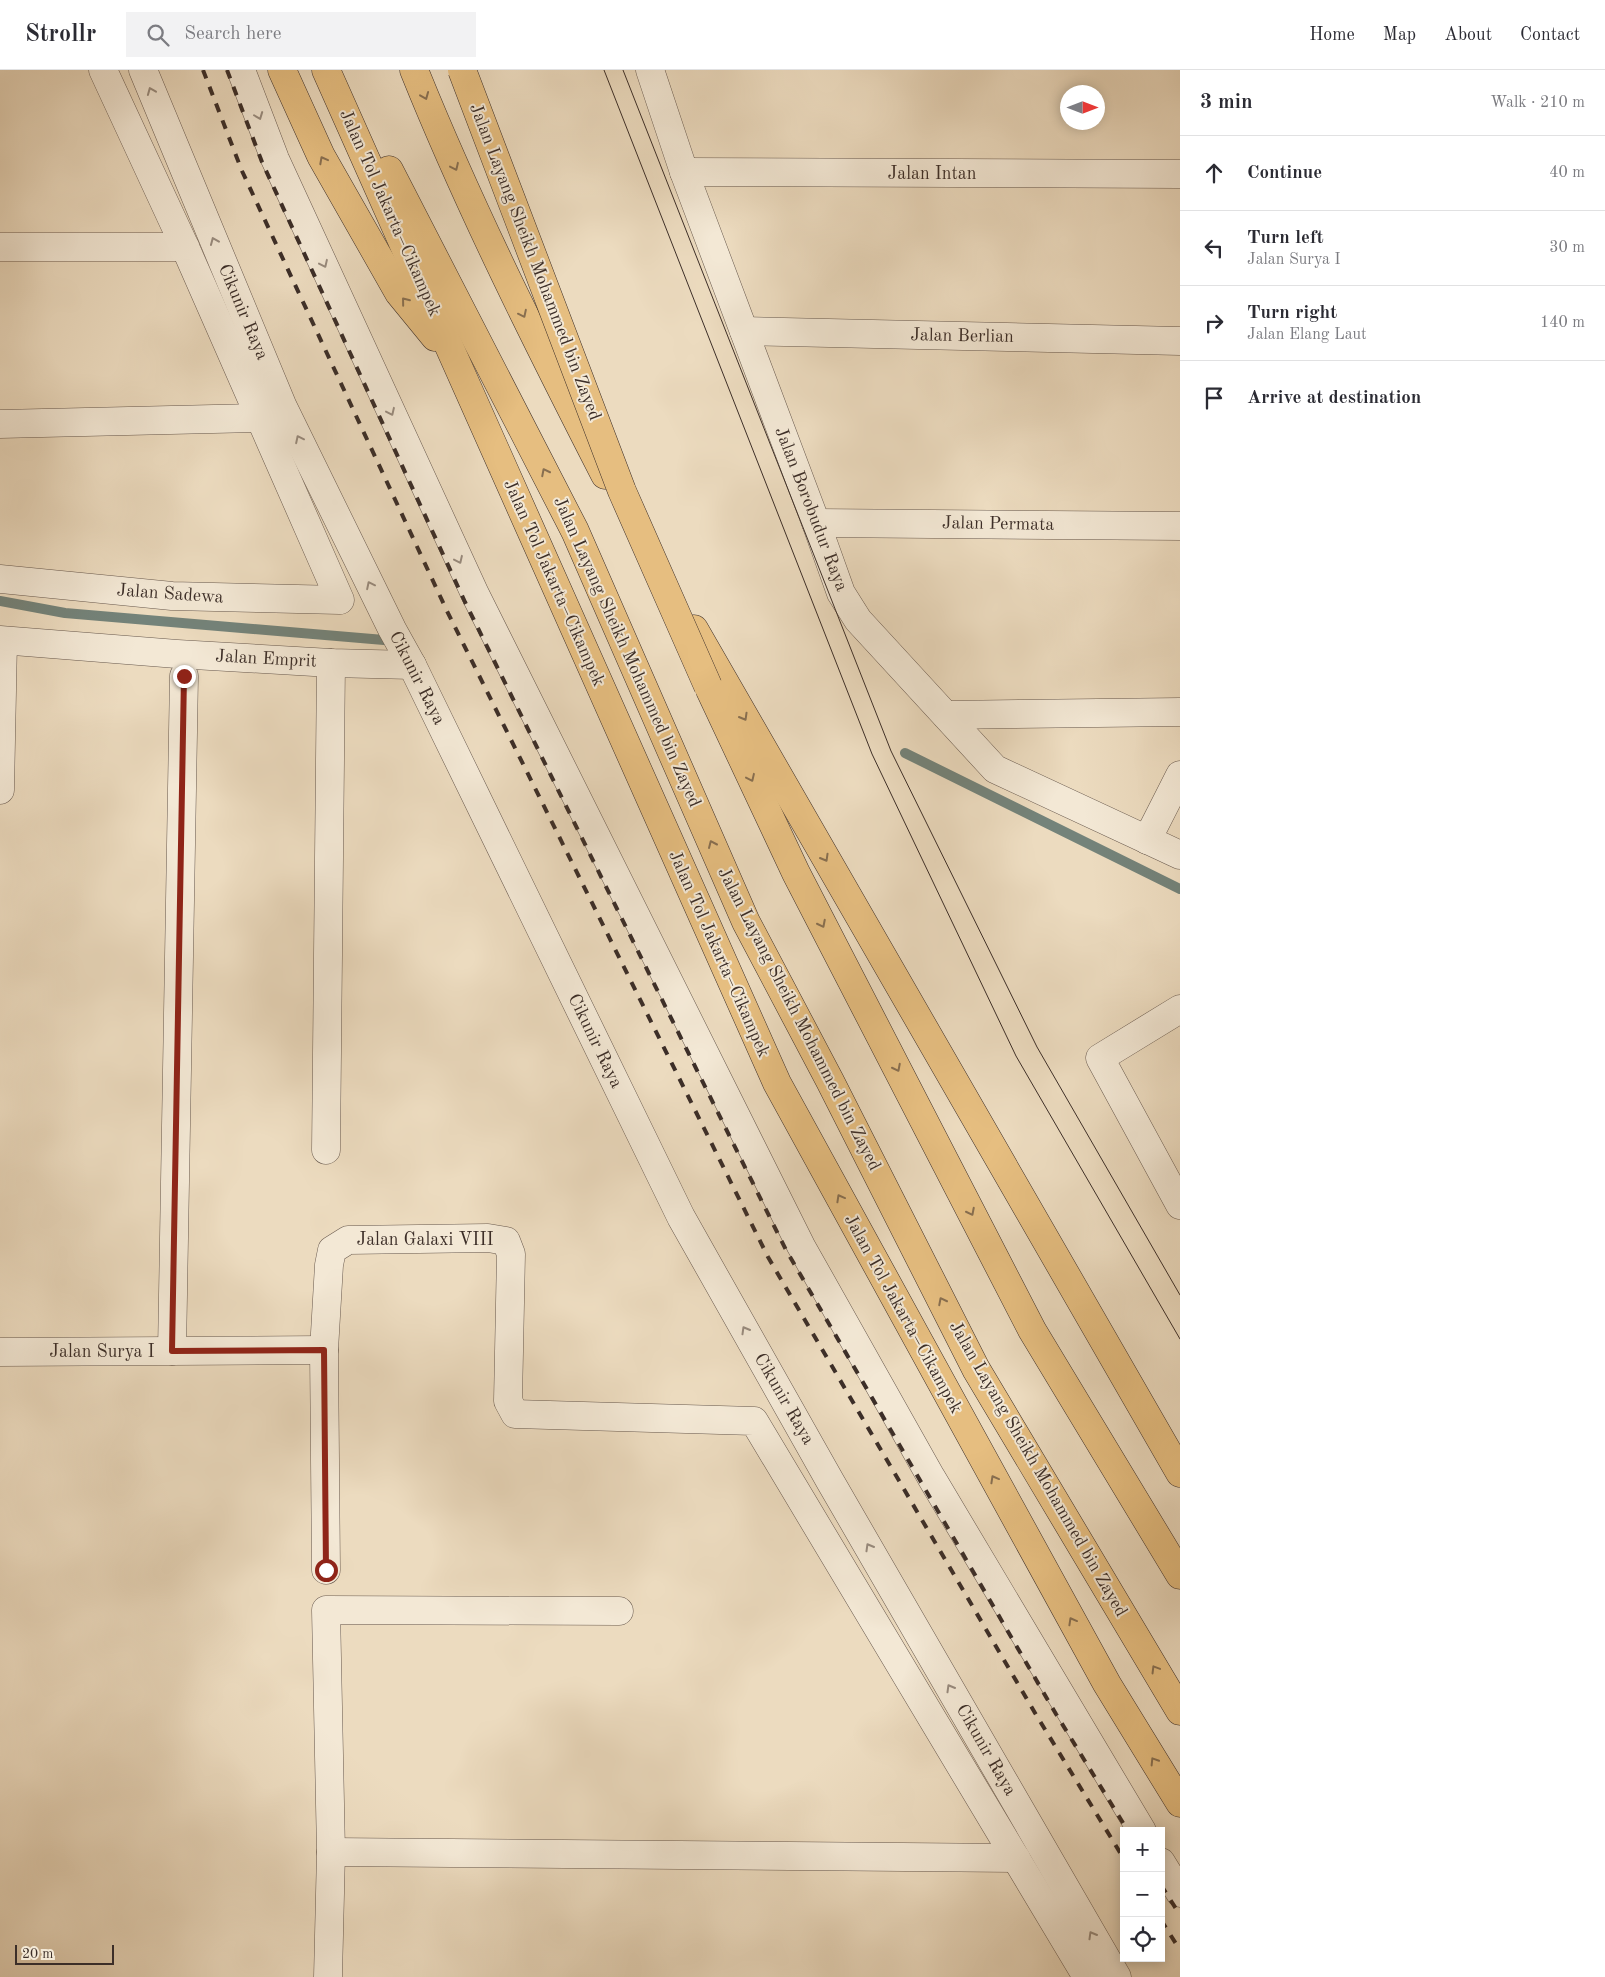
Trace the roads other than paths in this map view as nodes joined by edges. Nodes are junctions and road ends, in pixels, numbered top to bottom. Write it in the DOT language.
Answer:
graph roads {
  1 [pos="103,70"];
  2 [pos="143,70"];
  3 [pos="241,70"];
  4 [pos="282,70"];
  5 [pos="326,70"];
  6 [pos="337,70"];
  7 [pos="346,70"];
  8 [pos="414,70"];
  9 [pos="462,70"];
  10 [pos="650,70"];
  11 [pos="376,145"];
  12 [pos="684,172"];
  13 [pos="1180,174"];
  14 [pos="0,247"];
  15 [pos="185,247"];
  16 [pos="744,331"];
  17 [pos="1180,341"];
  18 [pos="458,366"];
  19 [pos="261,418"];
  20 [pos="0,424"];
  21 [pos="816,523"];
  22 [pos="1180,526"];
  23 [pos="0,580"];
  24 [pos="2,640"];
  25 [pos="331,663"];
  26 [pos="412,665"];
  27 [pos="184,676"];
  28 [pos="1180,712"];
  29 [pos="946,716"];
  30 [pos="1180,775"];
  31 [pos="0,790"];
  32 [pos="1147,840"];
  33 [pos="1180,855"];
  34 [pos="1180,1009"];
  35 [pos="326,1150"];
  36 [pos="1180,1205"];
  37 [pos="324,1350"];
  38 [pos="172,1351"];
  39 [pos="0,1352"];
  40 [pos="1180,1473"];
  41 [pos="326,1570"];
  42 [pos="1180,1575"];
  43 [pos="619,1611"];
  44 [pos="1180,1711"];
  45 [pos="1180,1803"];
  46 [pos="1140,1827"];
  47 [pos="331,1852"];
  48 [pos="1016,1858"];
  49 [pos="1165,1869"];
  50 [pos="1180,1893"];
  51 [pos="328,1977"];
  52 [pos="1087,1977"];
  53 [pos="1117,1977"];
  1 -- 15 [label="street"];
  26 -- 2 [label="street, Cikunir Raya, one-way"];
  3 -- 46 [label="street, one-way"];
  18 -- 4 [label="highway, one-way"];
  5 -- 18 [label="highway, Jalan Tol Jakarta–Cikampek"];
  6 -- 11 [label="highway"];
  7 -- 11 [label="highway"];
  8 -- 40 [label="highway, one-way"];
  9 -- 42 [label="highway, Jalan Layang Sheikh Mohammed bin Zayed, one-way, bridge"];
  10 -- 12 [label="street, Jalan Borobudur Raya"];
  44 -- 11 [label="highway, Jalan Layang Sheikh Mohammed bin Zayed, one-way"];
  12 -- 13 [label="street, Jalan Intan"];
  12 -- 16 [label="street, Jalan Borobudur Raya"];
  14 -- 15 [label="street"];
  15 -- 19 [label="street"];
  16 -- 17 [label="street, Jalan Berlian"];
  16 -- 21 [label="street, Jalan Borobudur Raya"];
  45 -- 18 [label="highway, Jalan Tol Jakarta–Cikampek, one-way"];
  19 -- 20 [label="street"];
  19 -- 23 [label="street, Jalan Sadewa"];
  21 -- 22 [label="street, Jalan Permata"];
  21 -- 29 [label="street, Jalan Borobudur Raya"];
  24 -- 25 [label="street, Jalan Emprit"];
  24 -- 31 [label="street"];
  25 -- 26 [label="street, Jalan Emprit"];
  25 -- 35 [label="street"];
  53 -- 26 [label="street, Cikunir Raya, one-way"];
  27 -- 38 [label="street"];
  28 -- 29 [label="street"];
  29 -- 32 [label="street, Jalan Borobudur Raya"];
  30 -- 32 [label="street"];
  32 -- 33 [label="street, Jalan Borobudur Raya"];
  34 -- 36 [label="street"];
  37 -- 38 [label="street, Jalan Surya I"];
  37 -- 41 [label="street"];
  37 -- 48 [label="street, Jalan Galaxi VIII"];
  38 -- 39 [label="street, Jalan Surya I"];
  43 -- 47 [label="street"];
  47 -- 48 [label="street"];
  47 -- 51 [label="street"];
  48 -- 52 [label="street"];
  49 -- 50 [label="street"];
}
